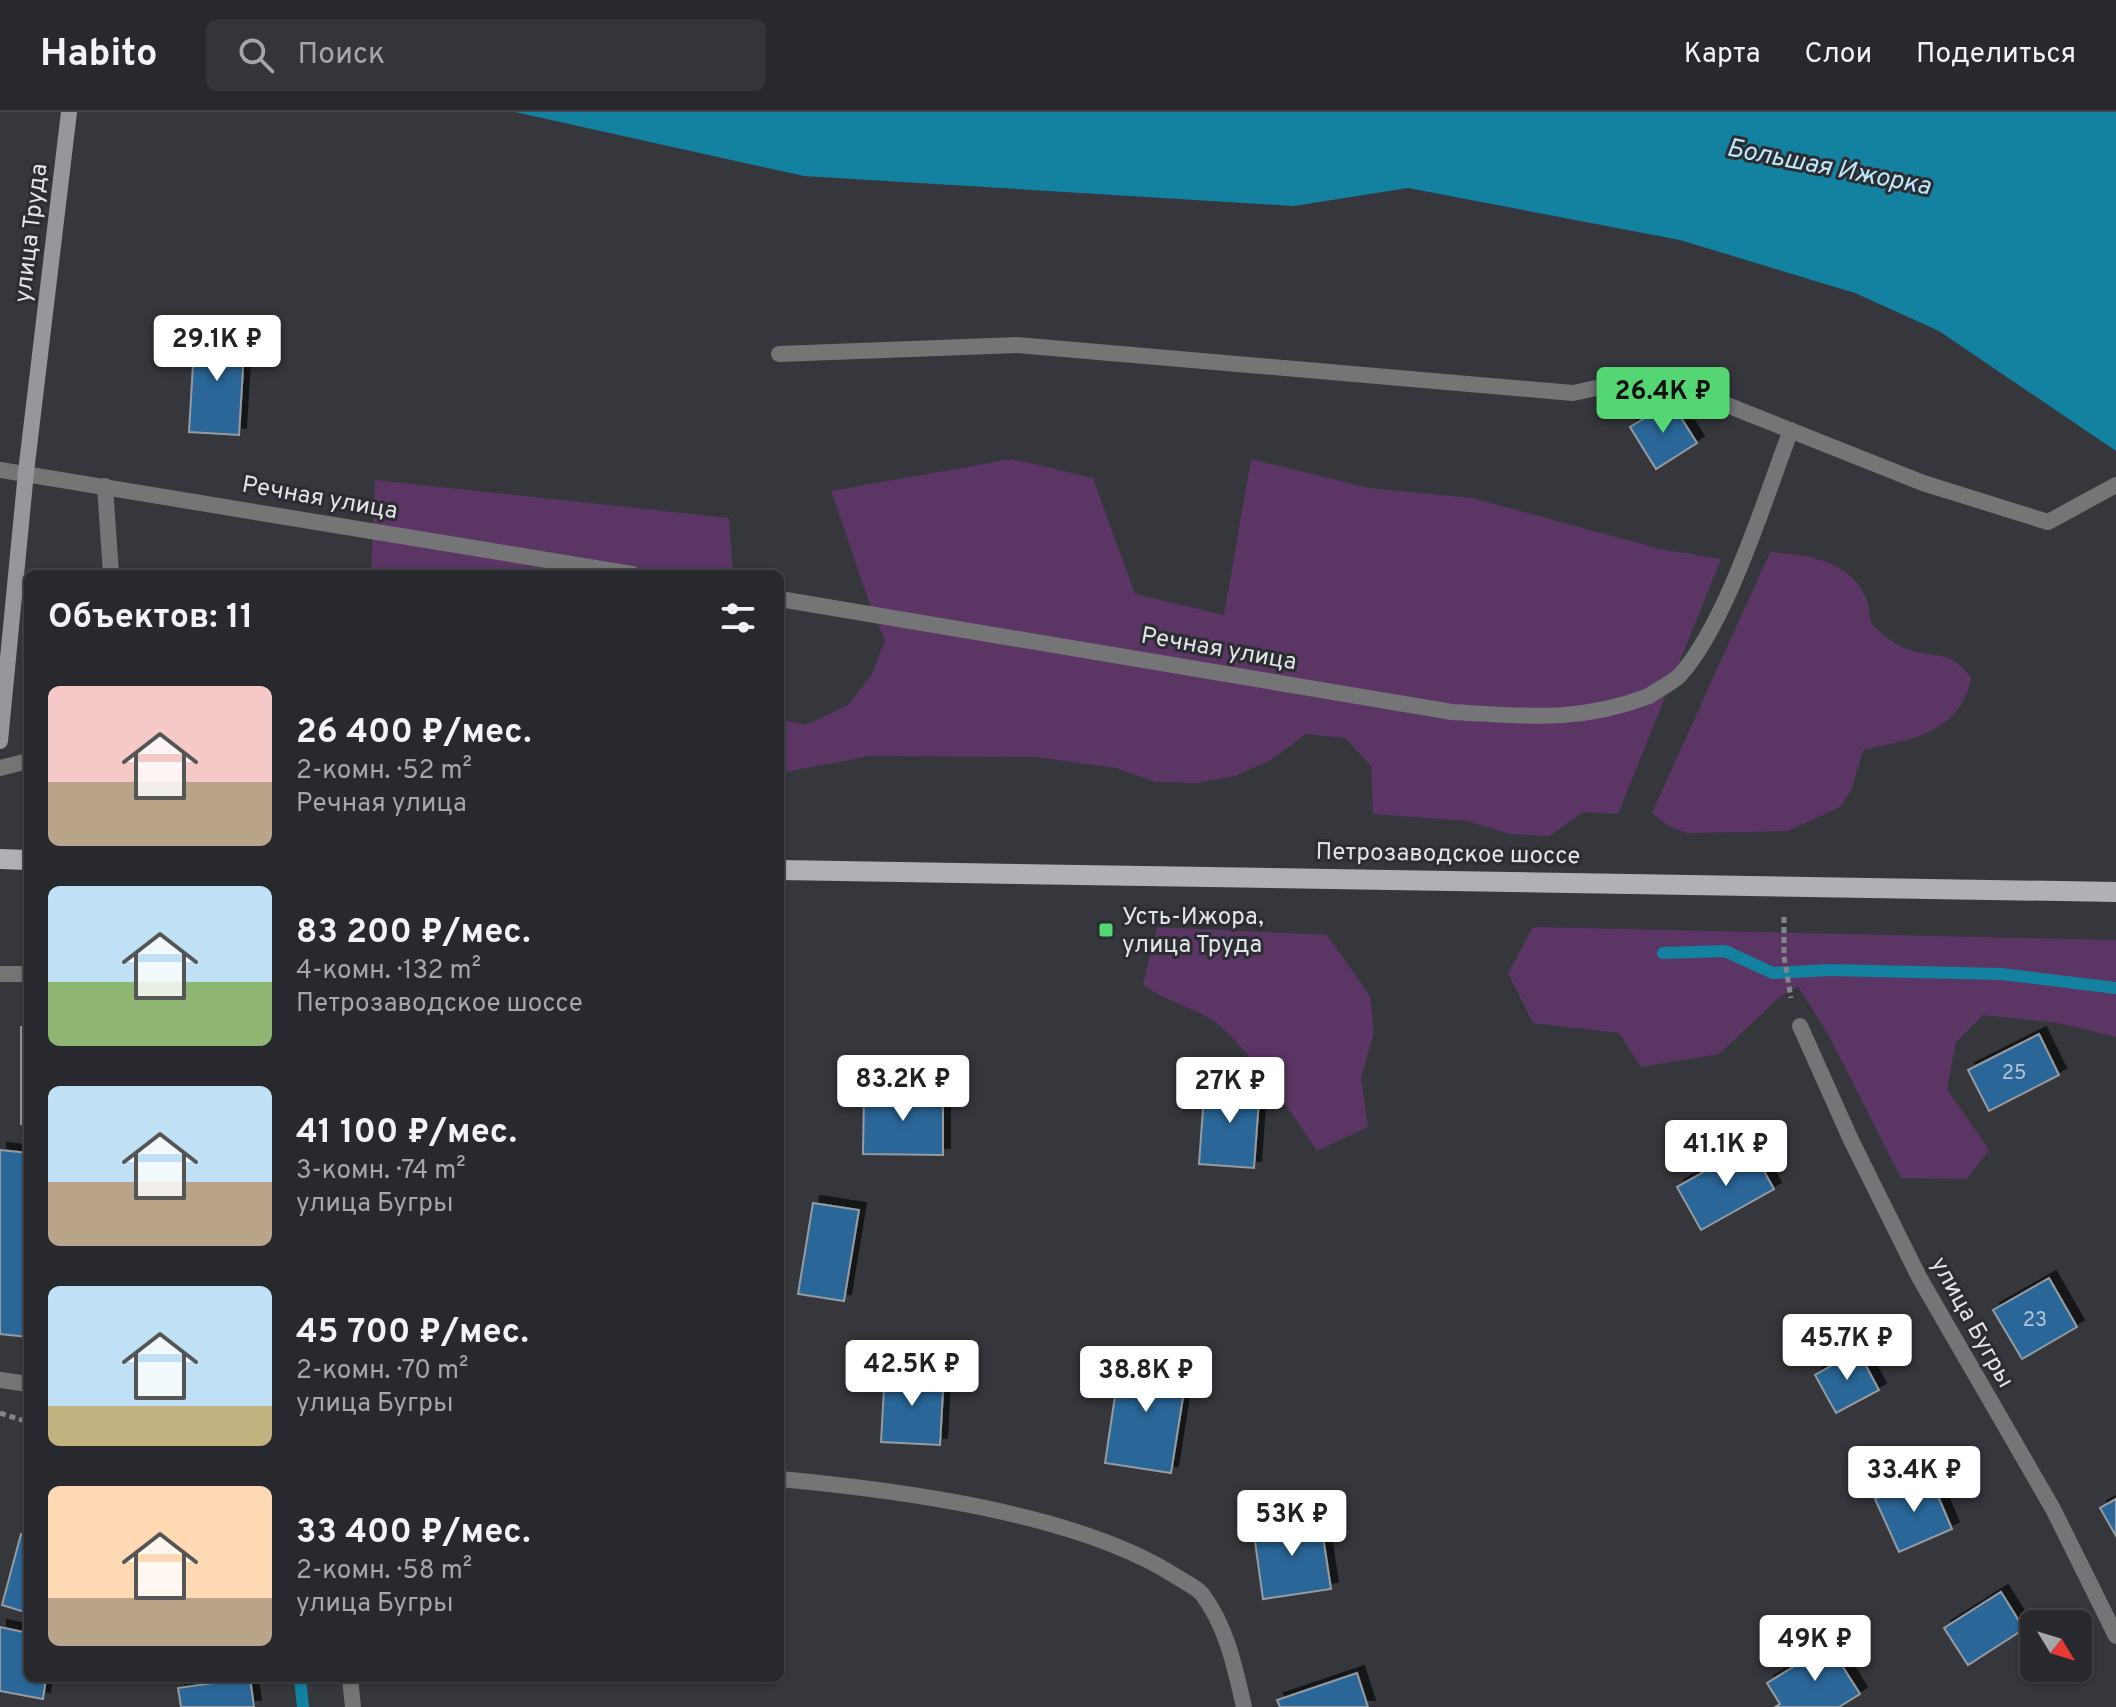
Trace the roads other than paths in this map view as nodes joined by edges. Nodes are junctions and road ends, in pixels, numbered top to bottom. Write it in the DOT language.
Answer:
graph roads {
  1 [pos="69,112"];
  2 [pos="779,354"];
  3 [pos="1791,430"];
  4 [pos="0,470"];
  5 [pos="26,472"];
  6 [pos="2116,485"];
  7 [pos="105,486"];
  8 [pos="111,570"];
  9 [pos="608,570"];
  10 [pos="784,600"];
  11 [pos="0,741"];
  12 [pos="24,762"];
  13 [pos="0,768"];
  14 [pos="0,859"];
  15 [pos="24,860"];
  16 [pos="784,870"];
  17 [pos="2116,892"];
  18 [pos="0,974"];
  19 [pos="24,974"];
  20 [pos="1800,1026"];
  21 [pos="0,1380"];
  22 [pos="24,1383"];
  23 [pos="784,1479"];
  24 [pos="2116,1636"];
  25 [pos="350,1682"];
  26 [pos="353,1707"];
  27 [pos="1244,1707"];
  1 -- 5 [label="main road, улица Труда"];
  2 -- 3 [label="street"];
  3 -- 6 [label="street"];
  3 -- 10 [label="street, Речная улица"];
  4 -- 5 [label="street, Речная улица"];
  5 -- 7 [label="street, Речная улица"];
  5 -- 11 [label="main road, улица Труда"];
  7 -- 8 [label="street"];
  7 -- 9 [label="street, Речная улица"];
  12 -- 13 [label="street"];
  14 -- 15 [label="main road"];
  16 -- 17 [label="main road, Петрозаводское шоссе"];
  18 -- 19 [label="street"];
  20 -- 24 [label="street, улица Бугры"];
  21 -- 22 [label="street"];
  23 -- 27 [label="street"];
  25 -- 26 [label="street"];
}
